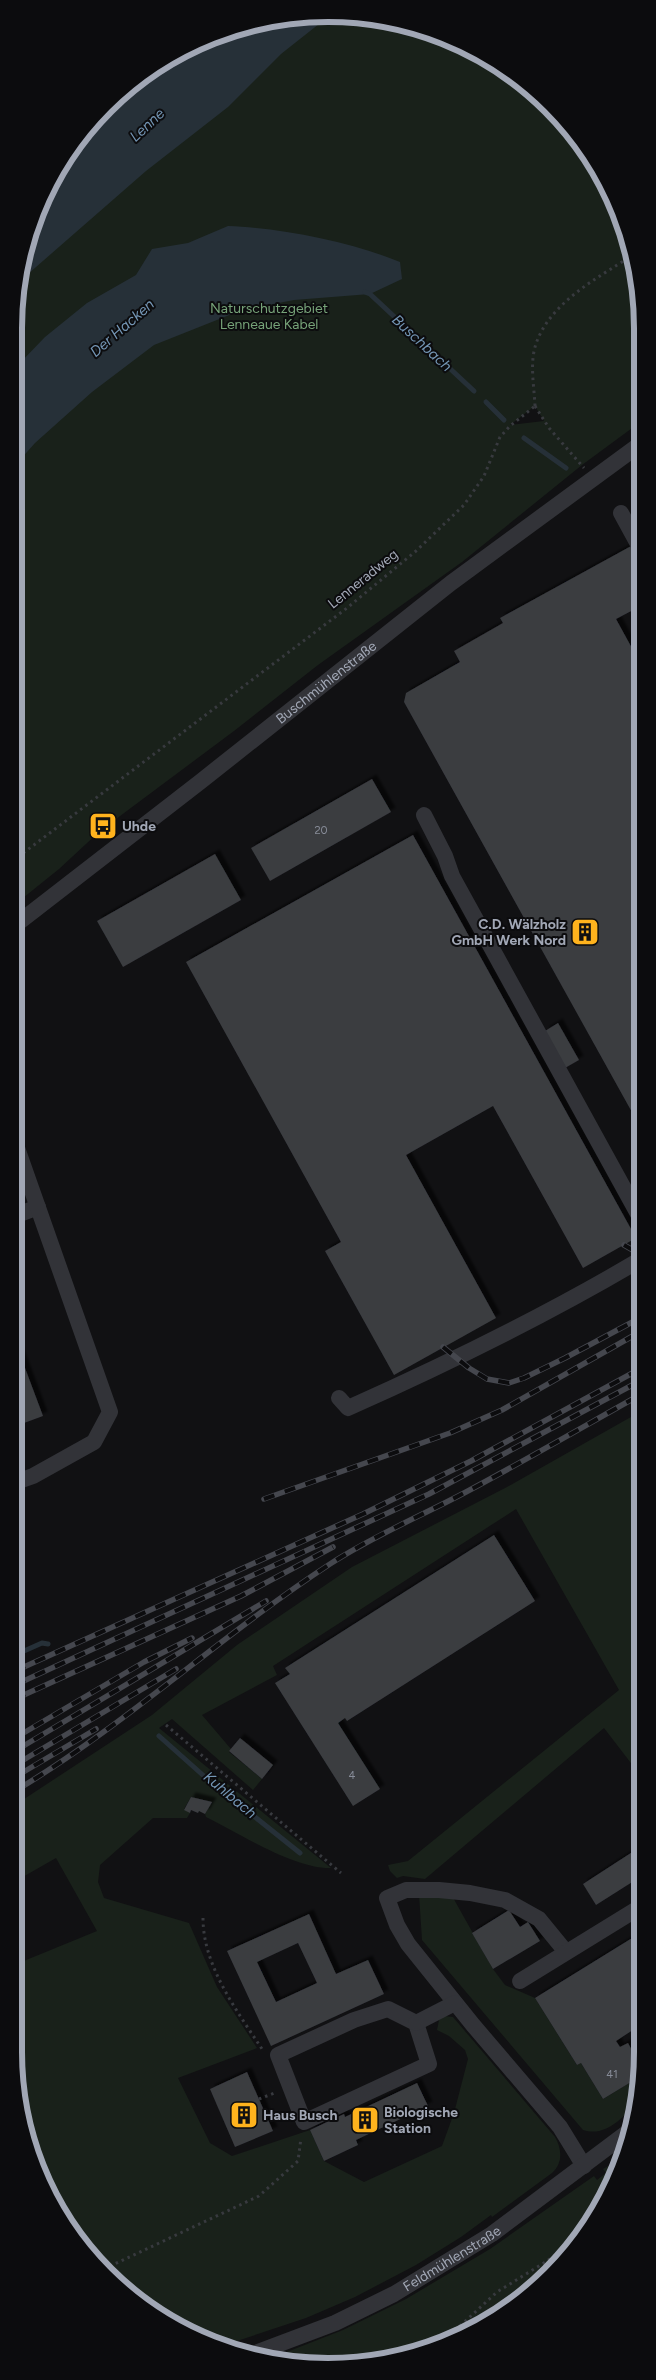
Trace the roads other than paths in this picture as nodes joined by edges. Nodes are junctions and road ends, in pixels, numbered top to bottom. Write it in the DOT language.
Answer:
graph roads {
  1 [pos="634,449"];
  2 [pos="621,513"];
  3 [pos="634,537"];
  4 [pos="424,815"];
  5 [pos="22,920"];
  6 [pos="22,1162"];
  7 [pos="38,1207"];
  8 [pos="634,1207"];
  9 [pos="22,1213"];
  10 [pos="634,1263"];
  11 [pos="339,1398"];
  12 [pos="22,1480"];
  13 [pos="634,1911"];
  14 [pos="566,1952"];
  15 [pos="520,1981"];
  16 [pos="455,2003"];
  17 [pos="416,2023"];
  18 [pos="621,2137"];
  19 [pos="584,2166"];
  20 [pos="262,2350"];
  1 -- 5 [label="street, Buschmühlenstraße"];
  2 -- 3 [label="street"];
  4 -- 8 [label="street"];
  6 -- 7 [label="street"];
  7 -- 9 [label="street"];
  7 -- 12 [label="street"];
  10 -- 11 [label="street"];
  13 -- 14 [label="street"];
  14 -- 15 [label="street"];
  14 -- 16 [label="street"];
  16 -- 17 [label="street"];
  16 -- 19 [label="street"];
  17 -- 17 [label="street"];
  18 -- 19 [label="street, Feldmühlenstraße"];
  19 -- 20 [label="street, Feldmühlenstraße"];
}
